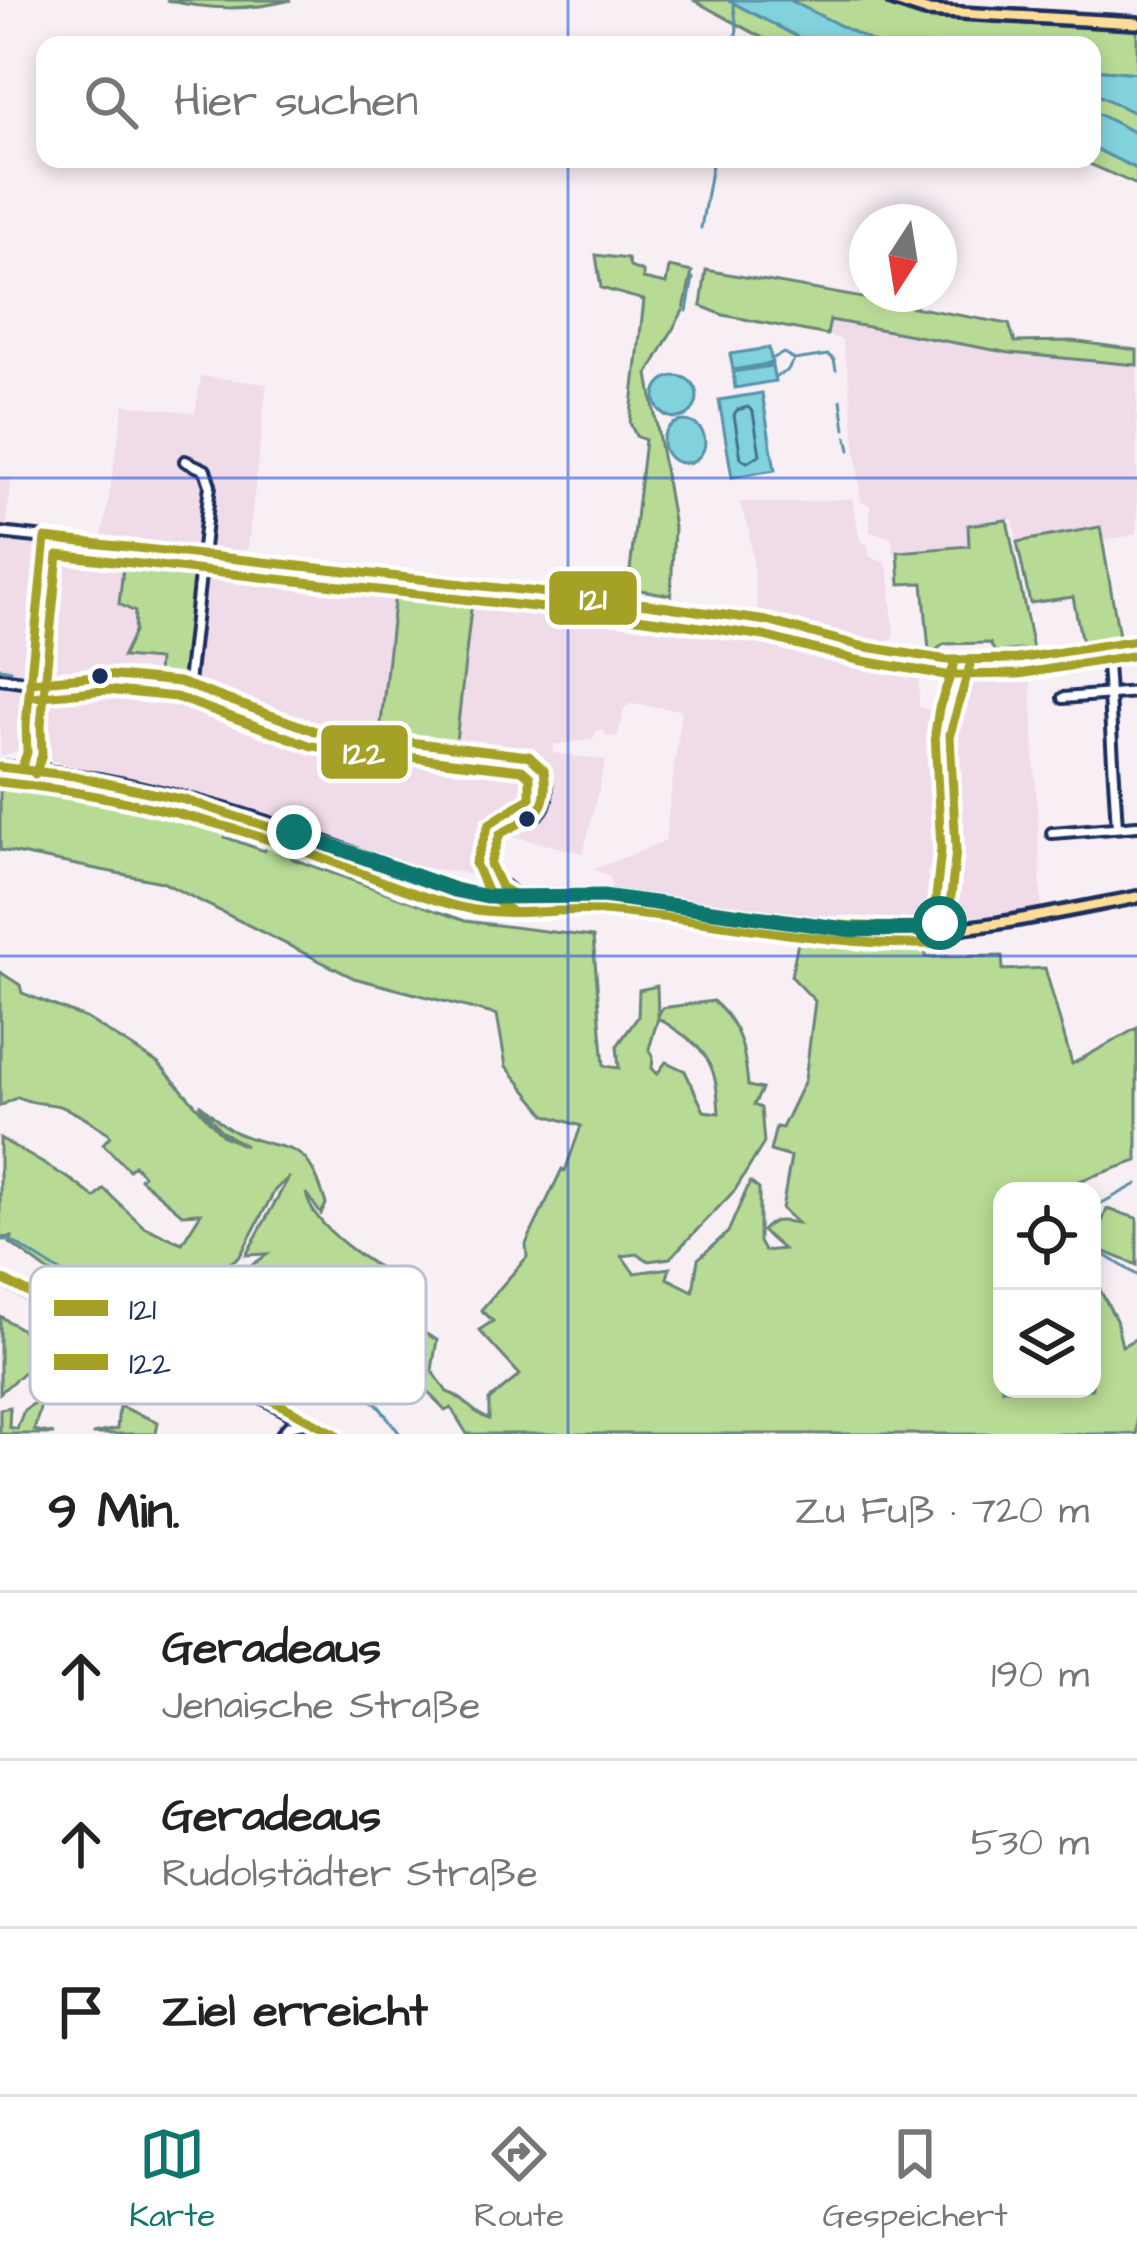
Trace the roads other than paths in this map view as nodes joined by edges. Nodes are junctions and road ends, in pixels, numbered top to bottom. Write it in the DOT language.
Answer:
graph roads {
  1 [pos="892,0"];
  2 [pos="1137,23"];
  3 [pos="185,461"];
  4 [pos="0,533"];
  5 [pos="45,538"];
  6 [pos="202,554"];
  7 [pos="1137,640"];
  8 [pos="1106,646"];
  9 [pos="956,660"];
  10 [pos="0,678"];
  11 [pos="31,682"];
  12 [pos="188,683"];
  13 [pos="1137,692"];
  14 [pos="1109,694"];
  15 [pos="1063,698"];
  16 [pos="26,746"];
  17 [pos="0,767"];
  18 [pos="21,769"];
  19 [pos="46,770"];
  20 [pos="1137,826"];
  21 [pos="1118,827"];
  22 [pos="1052,833"];
  23 [pos="490,864"];
  24 [pos="493,877"];
  25 [pos="487,897"];
  26 [pos="1137,897"];
  27 [pos="519,898"];
  28 [pos="936,900"];
  29 [pos="941,914"];
  30 [pos="967,927"];
  31 [pos="937,929"];
  32 [pos="0,1278"];
  33 [pos="30,1293"];
  34 [pos="271,1404"];
  35 [pos="303,1422"];
  36 [pos="282,1434"];
  37 [pos="305,1434"];
  38 [pos="337,1434"];
  1 -- 2 [label="main road"];
  3 -- 6 [label="street"];
  4 -- 5 [label="street"];
  5 -- 6 [label="street"];
  5 -- 11 [label="street"];
  6 -- 9 [label="street"];
  6 -- 12 [label="street"];
  7 -- 8 [label="street"];
  8 -- 9 [label="street"];
  8 -- 14 [label="street"];
  9 -- 28 [label="street"];
  10 -- 11 [label="street"];
  11 -- 12 [label="street"];
  11 -- 16 [label="street"];
  12 -- 23 [label="street"];
  13 -- 14 [label="street"];
  14 -- 15 [label="street"];
  14 -- 21 [label="street"];
  16 -- 18 [label="street"];
  16 -- 19 [label="street"];
  17 -- 18 [label="main road"];
  18 -- 19 [label="main road"];
  19 -- 25 [label="main road"];
  20 -- 21 [label="street"];
  21 -- 22 [label="street"];
  23 -- 24 [label="street"];
  23 -- 25 [label="street"];
  24 -- 25 [label="street"];
  24 -- 27 [label="street"];
  25 -- 27 [label="main road"];
  26 -- 30 [label="main road"];
  27 -- 31 [label="main road"];
  28 -- 29 [label="street"];
  28 -- 31 [label="street"];
  29 -- 30 [label="street"];
  29 -- 31 [label="street"];
  30 -- 31 [label="main road"];
  32 -- 33 [label="street"];
  34 -- 35 [label="street"];
  35 -- 36 [label="street"];
  35 -- 37 [label="street"];
  35 -- 38 [label="street"];
}
